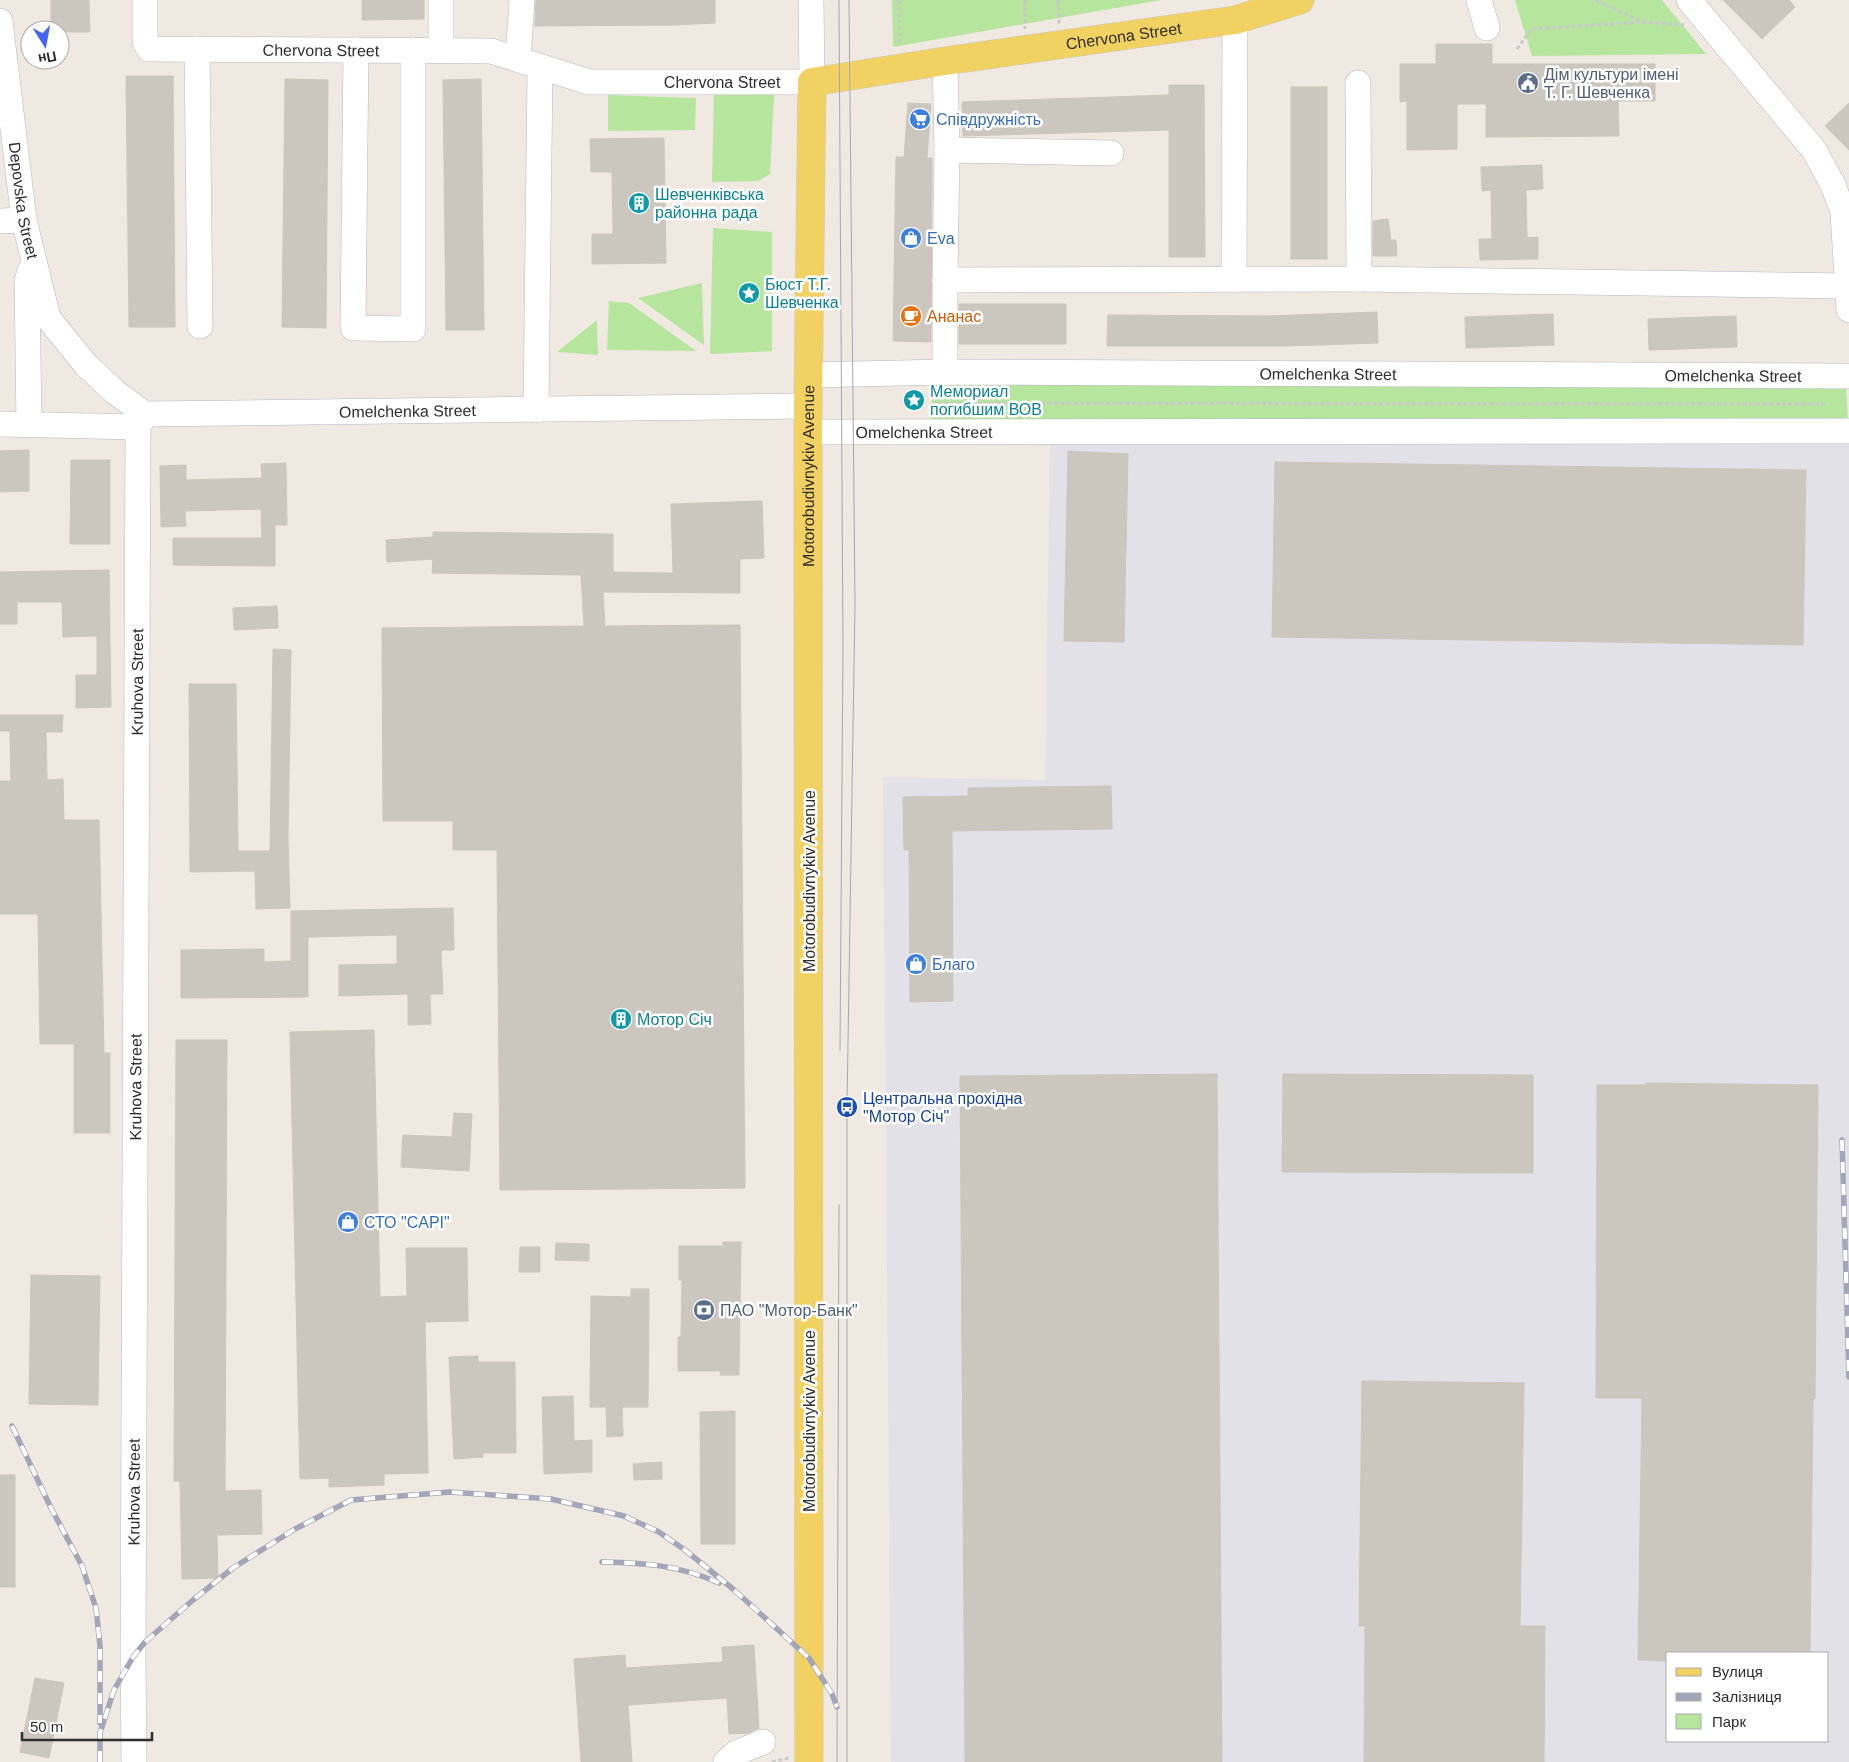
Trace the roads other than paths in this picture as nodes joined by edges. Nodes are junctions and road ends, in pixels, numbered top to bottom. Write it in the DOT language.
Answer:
graph roads {
  1 [pos="145,0"];
  2 [pos="441,0"];
  3 [pos="522,0"];
  4 [pos="811,0"];
  5 [pos="1300,0"];
  6 [pos="1480,0"];
  7 [pos="1689,0"];
  8 [pos="0,20"];
  9 [pos="1235,20"];
  10 [pos="1487,28"];
  11 [pos="197,49"];
  12 [pos="356,50"];
  13 [pos="413,50"];
  14 [pos="441,50"];
  15 [pos="945,61"];
  16 [pos="529,63"];
  17 [pos="4,82"];
  18 [pos="812,82"];
  19 [pos="1358,83"];
  20 [pos="947,150"];
  21 [pos="1111,153"];
  22 [pos="1846,210"];
  23 [pos="24,220"];
  24 [pos="0,222"];
  25 [pos="34,259"];
  26 [pos="1234,279"];
  27 [pos="1358,279"];
  28 [pos="945,280"];
  29 [pos="1848,298"];
  30 [pos="200,326"];
  31 [pos="945,372"];
  32 [pos="808,375"];
  33 [pos="1849,376"];
  34 [pos="536,410"];
  35 [pos="808,419"];
  36 [pos="141,420"];
  37 [pos="0,424"];
  38 [pos="29,424"];
  39 [pos="1849,431"];
  40 [pos="768,1752"];
  41 [pos="802,1760"];
  42 [pos="134,1762"];
  43 [pos="726,1762"];
  1 -- 11 [label="street, Chervona Street"];
  2 -- 14 [label="street"];
  3 -- 16 [label="street"];
  4 -- 18 [label="street, Motorobudivnykiv Avenue"];
  5 -- 9 [label="main road, Chervona Street"];
  6 -- 10 [label="street"];
  7 -- 22 [label="street"];
  8 -- 17 [label="street, Depovska Street"];
  9 -- 15 [label="main road, Chervona Street"];
  9 -- 26 [label="street"];
  11 -- 12 [label="street, Chervona Street"];
  11 -- 30 [label="street"];
  12 -- 13 [label="street, Chervona Street"];
  12 -- 13 [label="street"];
  13 -- 14 [label="street, Chervona Street"];
  14 -- 16 [label="street, Chervona Street"];
  15 -- 18 [label="main road, Chervona Street"];
  15 -- 20 [label="street"];
  16 -- 18 [label="street, Chervona Street"];
  16 -- 34 [label="street"];
  17 -- 23 [label="street, Depovska Street"];
  18 -- 32 [label="main road, Motorobudivnykiv Avenue"];
  19 -- 27 [label="street"];
  20 -- 21 [label="street"];
  20 -- 28 [label="street"];
  22 -- 29 [label="street"];
  23 -- 24 [label="street"];
  23 -- 25 [label="street, Depovska Street"];
  25 -- 36 [label="street, Depovska Street"];
  25 -- 38 [label="street"];
  26 -- 27 [label="street"];
  26 -- 28 [label="street"];
  27 -- 29 [label="street"];
  28 -- 31 [label="street"];
  31 -- 32 [label="street, Omelchenka Street"];
  31 -- 33 [label="street, Omelchenka Street"];
  32 -- 35 [label="main road, Motorobudivnykiv Avenue"];
  34 -- 35 [label="street, Omelchenka Street"];
  34 -- 36 [label="street, Omelchenka Street"];
  35 -- 39 [label="street, Omelchenka Street"];
  35 -- 41 [label="main road, Motorobudivnykiv Avenue"];
  36 -- 38 [label="street"];
  36 -- 42 [label="street, Kruhova Street"];
  37 -- 38 [label="street"];
  40 -- 43 [label="street"];
}
